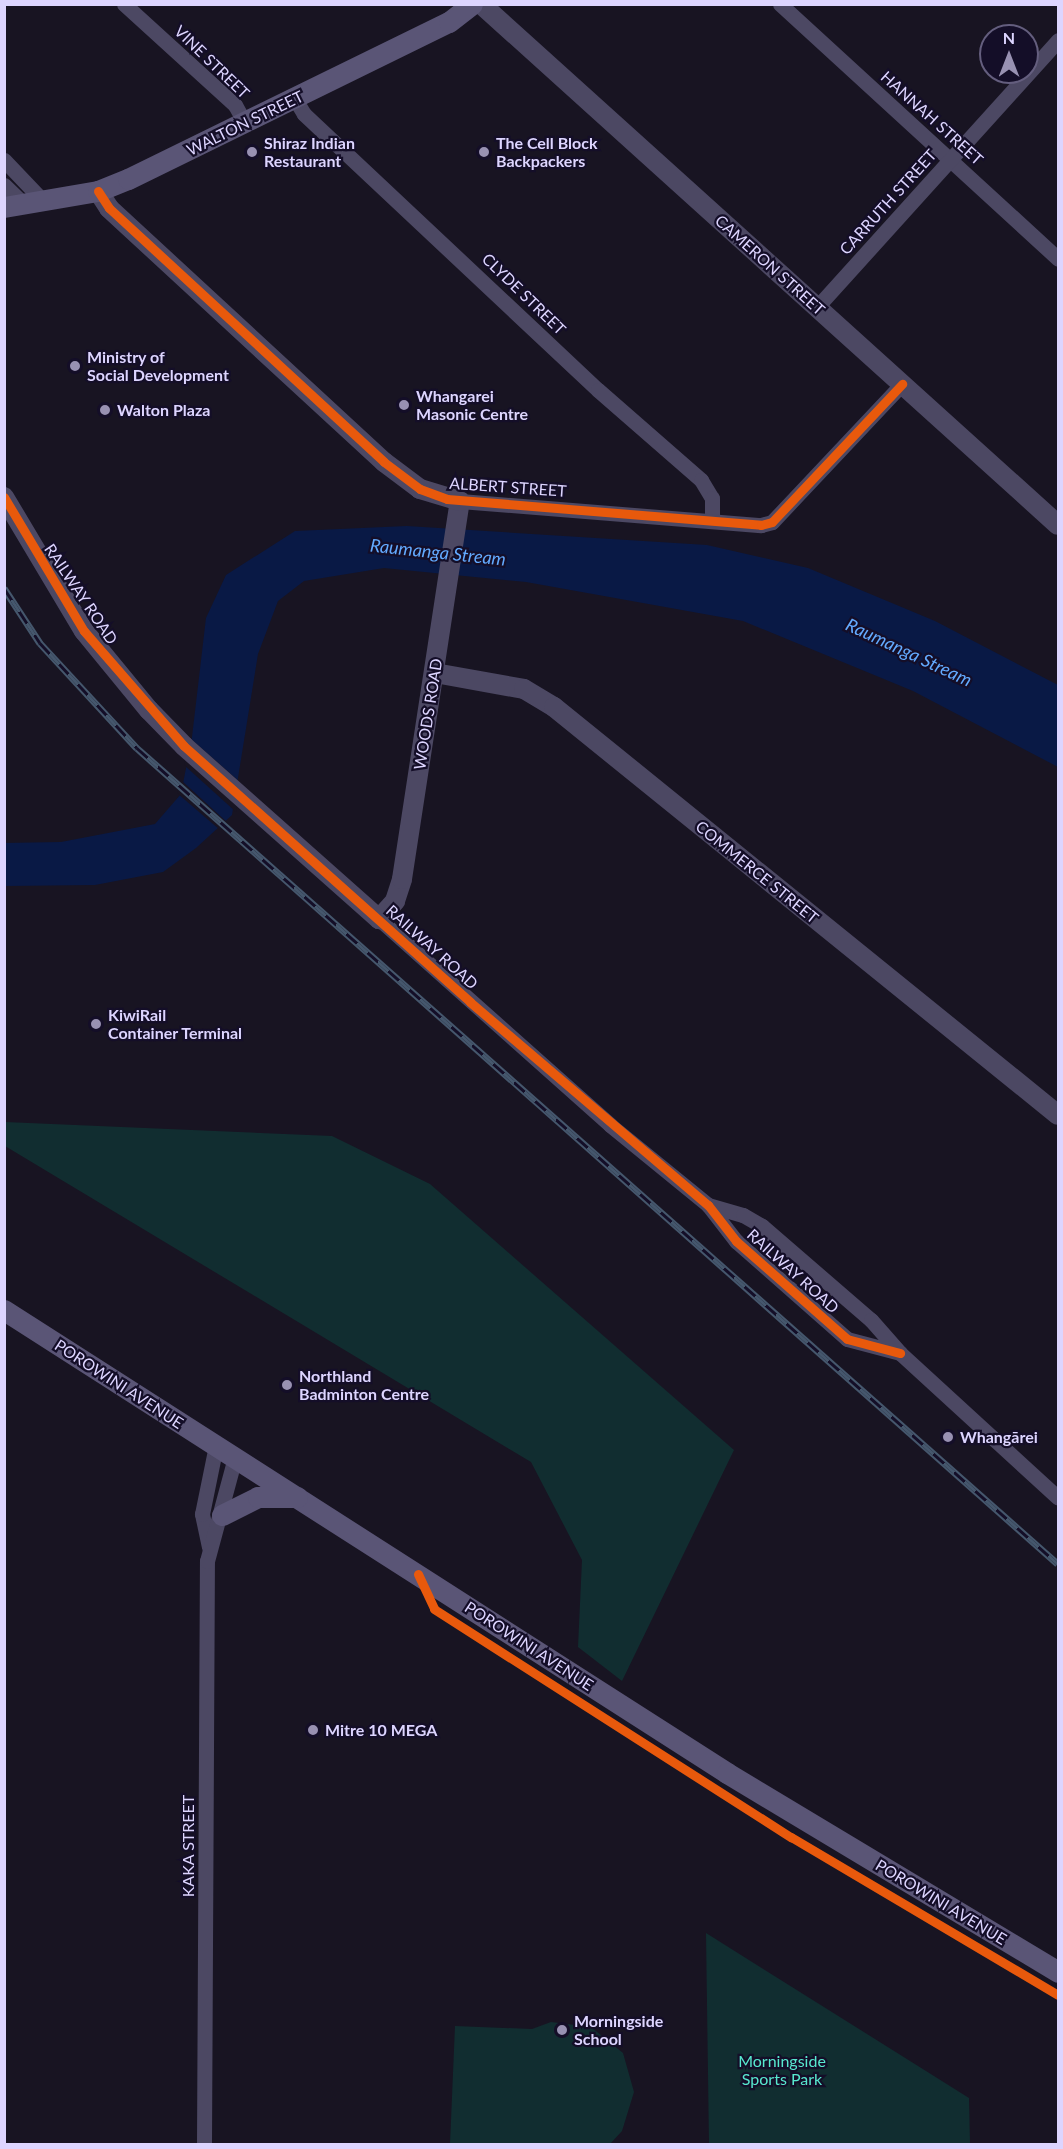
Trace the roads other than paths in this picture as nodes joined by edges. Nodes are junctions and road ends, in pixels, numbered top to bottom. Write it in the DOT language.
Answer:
graph roads {
  1 [pos="124,4"];
  2 [pos="472,4"];
  3 [pos="481,4"];
  4 [pos="780,4"];
  5 [pos="1059,40"];
  6 [pos="295,99"];
  7 [pos="245,123"];
  8 [pos="950,159"];
  9 [pos="4,160"];
  10 [pos="4,185"];
  11 [pos="98,191"];
  12 [pos="25,204"];
  13 [pos="1059,259"];
  14 [pos="817,308"];
  15 [pos="902,384"];
  16 [pos="4,497"];
  17 [pos="460,501"];
  18 [pos="712,520"];
  19 [pos="1059,525"];
  20 [pos="435,673"];
  21 [pos="379,920"];
  22 [pos="1059,1115"];
  23 [pos="708,1205"];
  24 [pos="4,1310"];
  25 [pos="900,1353"];
  26 [pos="216,1446"];
  27 [pos="235,1457"];
  28 [pos="297,1497"];
  29 [pos="1059,1498"];
  30 [pos="222,1515"];
  31 [pos="209,1547"];
  32 [pos="1059,1972"];
  33 [pos="204,2145"];
  1 -- 7 [label="street, VINE STREET"];
  2 -- 6 [label="main road, WALTON STREET"];
  3 -- 14 [label="street, CAMERON STREET"];
  4 -- 8 [label="street, HANNAH STREET"];
  5 -- 8 [label="street, CARRUTH STREET"];
  6 -- 7 [label="main road, WALTON STREET"];
  6 -- 18 [label="street, CLYDE STREET"];
  7 -- 11 [label="main road, WALTON STREET"];
  8 -- 13 [label="street, HANNAH STREET"];
  8 -- 14 [label="street, CARRUTH STREET"];
  9 -- 12 [label="street"];
  10 -- 12 [label="street"];
  11 -- 12 [label="main road, WALTON STREET"];
  11 -- 17 [label="street, ALBERT STREET"];
  14 -- 15 [label="street, CAMERON STREET"];
  15 -- 18 [label="street, ALBERT STREET"];
  15 -- 19 [label="street, CAMERON STREET"];
  16 -- 21 [label="street, RAILWAY ROAD"];
  17 -- 18 [label="street, ALBERT STREET"];
  17 -- 20 [label="street, WOODS ROAD"];
  20 -- 21 [label="street, WOODS ROAD"];
  20 -- 22 [label="street, COMMERCE STREET"];
  21 -- 23 [label="street, RAILWAY ROAD"];
  23 -- 25 [label="street, RAILWAY ROAD"];
  23 -- 25 [label="street, RAILWAY ROAD"];
  24 -- 26 [label="main road, POROWINI AVENUE"];
  25 -- 29 [label="street, RAILWAY ROAD"];
  26 -- 27 [label="main road, POROWINI AVENUE"];
  26 -- 31 [label="street, KAKA STREET"];
  27 -- 28 [label="main road, POROWINI AVENUE"];
  27 -- 30 [label="street, KAKA STREET"];
  28 -- 30 [label="main road"];
  28 -- 32 [label="main road, POROWINI AVENUE"];
  30 -- 31 [label="street, KAKA STREET"];
  31 -- 33 [label="street, KAKA STREET"];
}
